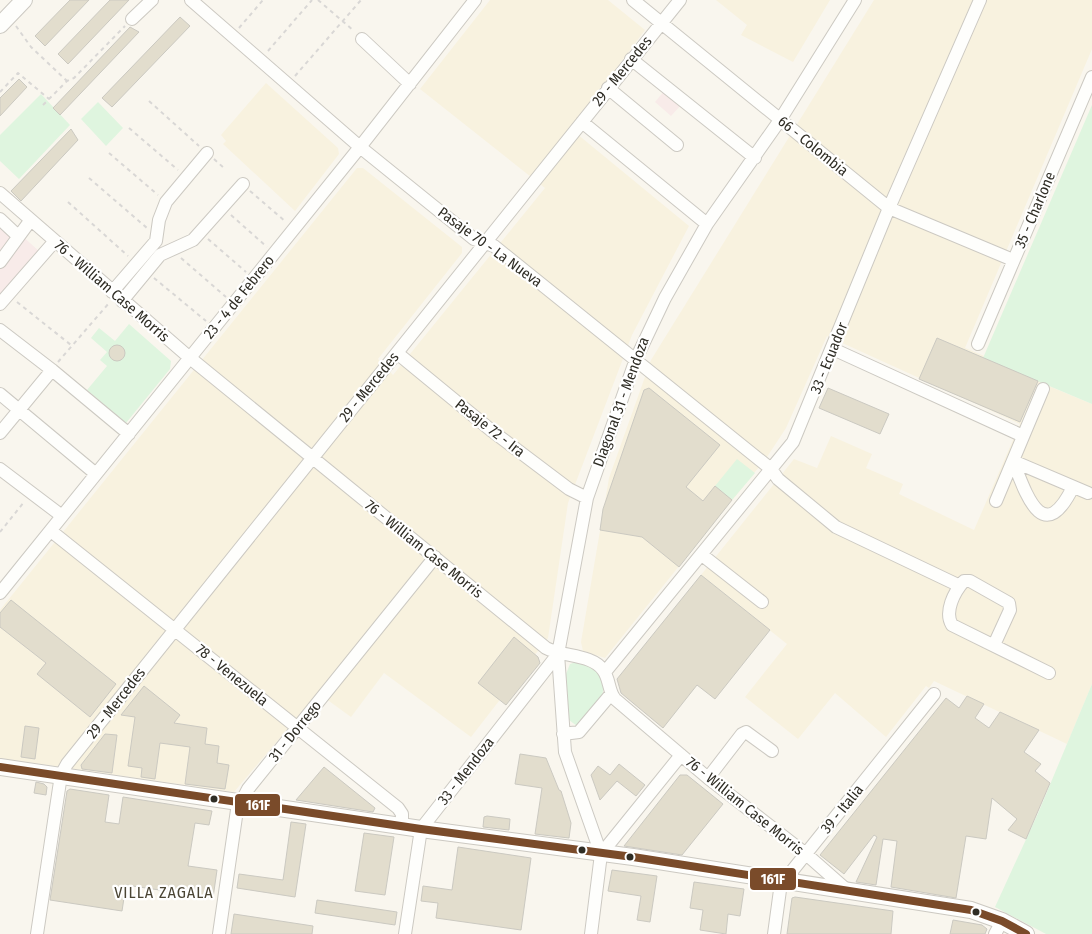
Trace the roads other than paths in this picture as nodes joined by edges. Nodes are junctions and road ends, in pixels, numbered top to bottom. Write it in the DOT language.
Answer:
graph roads {
  1 [pos="24,0"];
  2 [pos="152,0"];
  3 [pos="191,0"];
  4 [pos="475,0"];
  5 [pos="633,0"];
  6 [pos="680,0"];
  7 [pos="855,0"];
  8 [pos="980,0"];
  9 [pos="132,19"];
  10 [pos="4,20"];
  11 [pos="661,23"];
  12 [pos="362,39"];
  13 [pos="631,59"];
  14 [pos="1092,77"];
  15 [pos="410,84"];
  16 [pos="608,88"];
  17 [pos="780,120"];
  18 [pos="582,122"];
  19 [pos="677,145"];
  20 [pos="360,147"];
  21 [pos="207,153"];
  22 [pos="755,158"];
  23 [pos="242,184"];
  24 [pos="0,193"];
  25 [pos="889,208"];
  26 [pos="0,219"];
  27 [pos="30,221"];
  28 [pos="707,224"];
  29 [pos="18,236"];
  30 [pos="54,242"];
  31 [pos="484,243"];
  32 [pos="1013,260"];
  33 [pos="0,262"];
  34 [pos="117,296"];
  35 [pos="4,299"];
  36 [pos="0,330"];
  37 [pos="978,344"];
  38 [pos="833,349"];
  39 [pos="397,353"];
  40 [pos="190,358"];
  41 [pos="636,359"];
  42 [pos="52,370"];
  43 [pos="1043,389"];
  44 [pos="0,394"];
  45 [pos="19,410"];
  46 [pos="0,433"];
  47 [pos="129,434"];
  48 [pos="1020,434"];
  49 [pos="312,458"];
  50 [pos="1012,461"];
  51 [pos="0,469"];
  52 [pos="771,469"];
  53 [pos="96,474"];
  54 [pos="1073,487"];
  55 [pos="1088,493"];
  56 [pos="588,498"];
  57 [pos="996,501"];
  58 [pos="62,516"];
  59 [pos="51,530"];
  60 [pos="702,555"];
  61 [pos="435,557"];
  62 [pos="960,586"];
  63 [pos="0,593"];
  64 [pos="762,602"];
  65 [pos="174,629"];
  66 [pos="994,644"];
  67 [pos="558,654"];
  68 [pos="605,672"];
  69 [pos="1048,673"];
  70 [pos="611,694"];
  71 [pos="934,694"];
  72 [pos="298,728"];
  73 [pos="563,734"];
  74 [pos="772,751"];
  75 [pos="681,756"];
  76 [pos="0,767"];
  77 [pos="61,775"];
  78 [pos="708,778"];
  79 [pos="241,802"];
  80 [pos="402,826"];
  81 [pos="421,829"];
  82 [pos="601,854"];
  83 [pos="806,854"];
  84 [pos="784,881"];
  85 [pos="848,891"];
  86 [pos="998,928"];
  87 [pos="37,934"];
  88 [pos="219,934"];
  89 [pos="406,934"];
  90 [pos="591,934"];
  91 [pos="774,934"];
  92 [pos="1026,934"];
  1 -- 10 [label="main road"];
  2 -- 9 [label="street"];
  3 -- 20 [label="street, Pasaje 70 - La Nueva"];
  4 -- 15 [label="street, 23 - 4 de Febrero"];
  5 -- 11 [label="street, 66 - Colombia"];
  6 -- 11 [label="street, 29 - Mercedes"];
  7 -- 17 [label="street, Diagonal 31 - Mendoza"];
  8 -- 25 [label="street, 33 - Ecuador"];
  11 -- 13 [label="street, 29 - Mercedes"];
  11 -- 17 [label="street, 66 - Colombia"];
  12 -- 15 [label="street"];
  13 -- 16 [label="street, 29 - Mercedes"];
  13 -- 22 [label="street"];
  14 -- 32 [label="street, 35 - Charlone"];
  15 -- 20 [label="street, 23 - 4 de Febrero"];
  16 -- 18 [label="street, 29 - Mercedes"];
  16 -- 19 [label="street"];
  17 -- 22 [label="street, Diagonal 31 - Mendoza"];
  17 -- 25 [label="street, 66 - Colombia"];
  18 -- 28 [label="street"];
  18 -- 31 [label="street, 29 - Mercedes"];
  20 -- 31 [label="street, Pasaje 70 - La Nueva"];
  20 -- 40 [label="street, 23 - 4 de Febrero"];
  21 -- 34 [label="street"];
  22 -- 28 [label="street, Diagonal 31 - Mendoza"];
  23 -- 34 [label="street"];
  24 -- 27 [label="street, 76 - William Case Morris"];
  25 -- 32 [label="street, 66 - Colombia"];
  25 -- 38 [label="street, 33 - Ecuador"];
  26 -- 29 [label="street"];
  27 -- 29 [label="street"];
  27 -- 30 [label="street, 76 - William Case Morris"];
  28 -- 41 [label="street, Diagonal 31 - Mendoza"];
  29 -- 33 [label="street"];
  30 -- 34 [label="street, 76 - William Case Morris"];
  30 -- 35 [label="street"];
  31 -- 39 [label="street, 29 - Mercedes"];
  31 -- 41 [label="street, Pasaje 70 - La Nueva"];
  32 -- 37 [label="street, 35 - Charlone"];
  34 -- 40 [label="street, 76 - William Case Morris"];
  36 -- 42 [label="street"];
  38 -- 48 [label="street"];
  38 -- 52 [label="street, 33 - Ecuador"];
  39 -- 49 [label="street, 29 - Mercedes"];
  39 -- 56 [label="street, Pasaje 72 - Ira"];
  40 -- 47 [label="street, 23 - 4 de Febrero"];
  40 -- 49 [label="street, 76 - William Case Morris"];
  41 -- 52 [label="street, Pasaje 70 - La Nueva"];
  41 -- 56 [label="street, Diagonal 31 - Mendoza"];
  42 -- 45 [label="street"];
  42 -- 47 [label="street"];
  43 -- 48 [label="street"];
  44 -- 45 [label="street"];
  45 -- 46 [label="street"];
  45 -- 53 [label="street"];
  47 -- 53 [label="street, 23 - 4 de Febrero"];
  48 -- 50 [label="street"];
  49 -- 61 [label="street, 76 - William Case Morris"];
  49 -- 65 [label="street, 29 - Mercedes"];
  50 -- 54 [label="street"];
  50 -- 54 [label="street"];
  50 -- 57 [label="street"];
  51 -- 58 [label="street"];
  52 -- 60 [label="street, 33 - Ecuador"];
  52 -- 62 [label="street, Pasaje 70 - La Nueva"];
  53 -- 58 [label="street, 23 - 4 de Febrero"];
  54 -- 55 [label="street"];
  56 -- 67 [label="street, Diagonal 31 - Mendoza"];
  58 -- 59 [label="street, 23 - 4 de Febrero"];
  59 -- 63 [label="street, 23 - 4 de Febrero"];
  59 -- 65 [label="street, 78 - Venezuela"];
  60 -- 64 [label="street"];
  60 -- 68 [label="street, 33 - Ecuador"];
  61 -- 67 [label="street, 76 - William Case Morris"];
  61 -- 72 [label="street, 31 - Dorrego"];
  62 -- 66 [label="street"];
  62 -- 66 [label="street"];
  65 -- 72 [label="street, 78 - Venezuela"];
  65 -- 77 [label="street, 29 - Mercedes"];
  66 -- 69 [label="street"];
  67 -- 68 [label="street, 76 - William Case Morris"];
  67 -- 73 [label="street, Diagonal 31 - Mendoza"];
  67 -- 81 [label="street, 33 - Mendoza"];
  68 -- 70 [label="street"];
  70 -- 73 [label="street"];
  70 -- 75 [label="street, 76 - William Case Morris"];
  71 -- 83 [label="street, 39 - Italia"];
  72 -- 79 [label="street, 31 - Dorrego"];
  72 -- 80 [label="street, 78 - Venezuela"];
  73 -- 82 [label="street, Diagonal 31 - Mendoza"];
  74 -- 78 [label="street"];
  75 -- 78 [label="street, 76 - William Case Morris"];
  75 -- 82 [label="street"];
  76 -- 77 [label="main road"];
  77 -- 79 [label="main road"];
  77 -- 87 [label="street"];
  78 -- 83 [label="street, 76 - William Case Morris"];
  79 -- 80 [label="main road"];
  79 -- 88 [label="street, 31 - Dorrego"];
  80 -- 81 [label="main road"];
  81 -- 82 [label="main road"];
  81 -- 89 [label="street, 33 - Mendoza"];
  82 -- 84 [label="main road"];
  82 -- 90 [label="street"];
  83 -- 84 [label="street, 39 - Italia"];
  83 -- 85 [label="street, 76 - William Case Morris"];
  84 -- 85 [label="main road"];
  84 -- 91 [label="street, 39 - Italia"];
  85 -- 86 [label="main road"];
  86 -- 92 [label="main road"];
}
